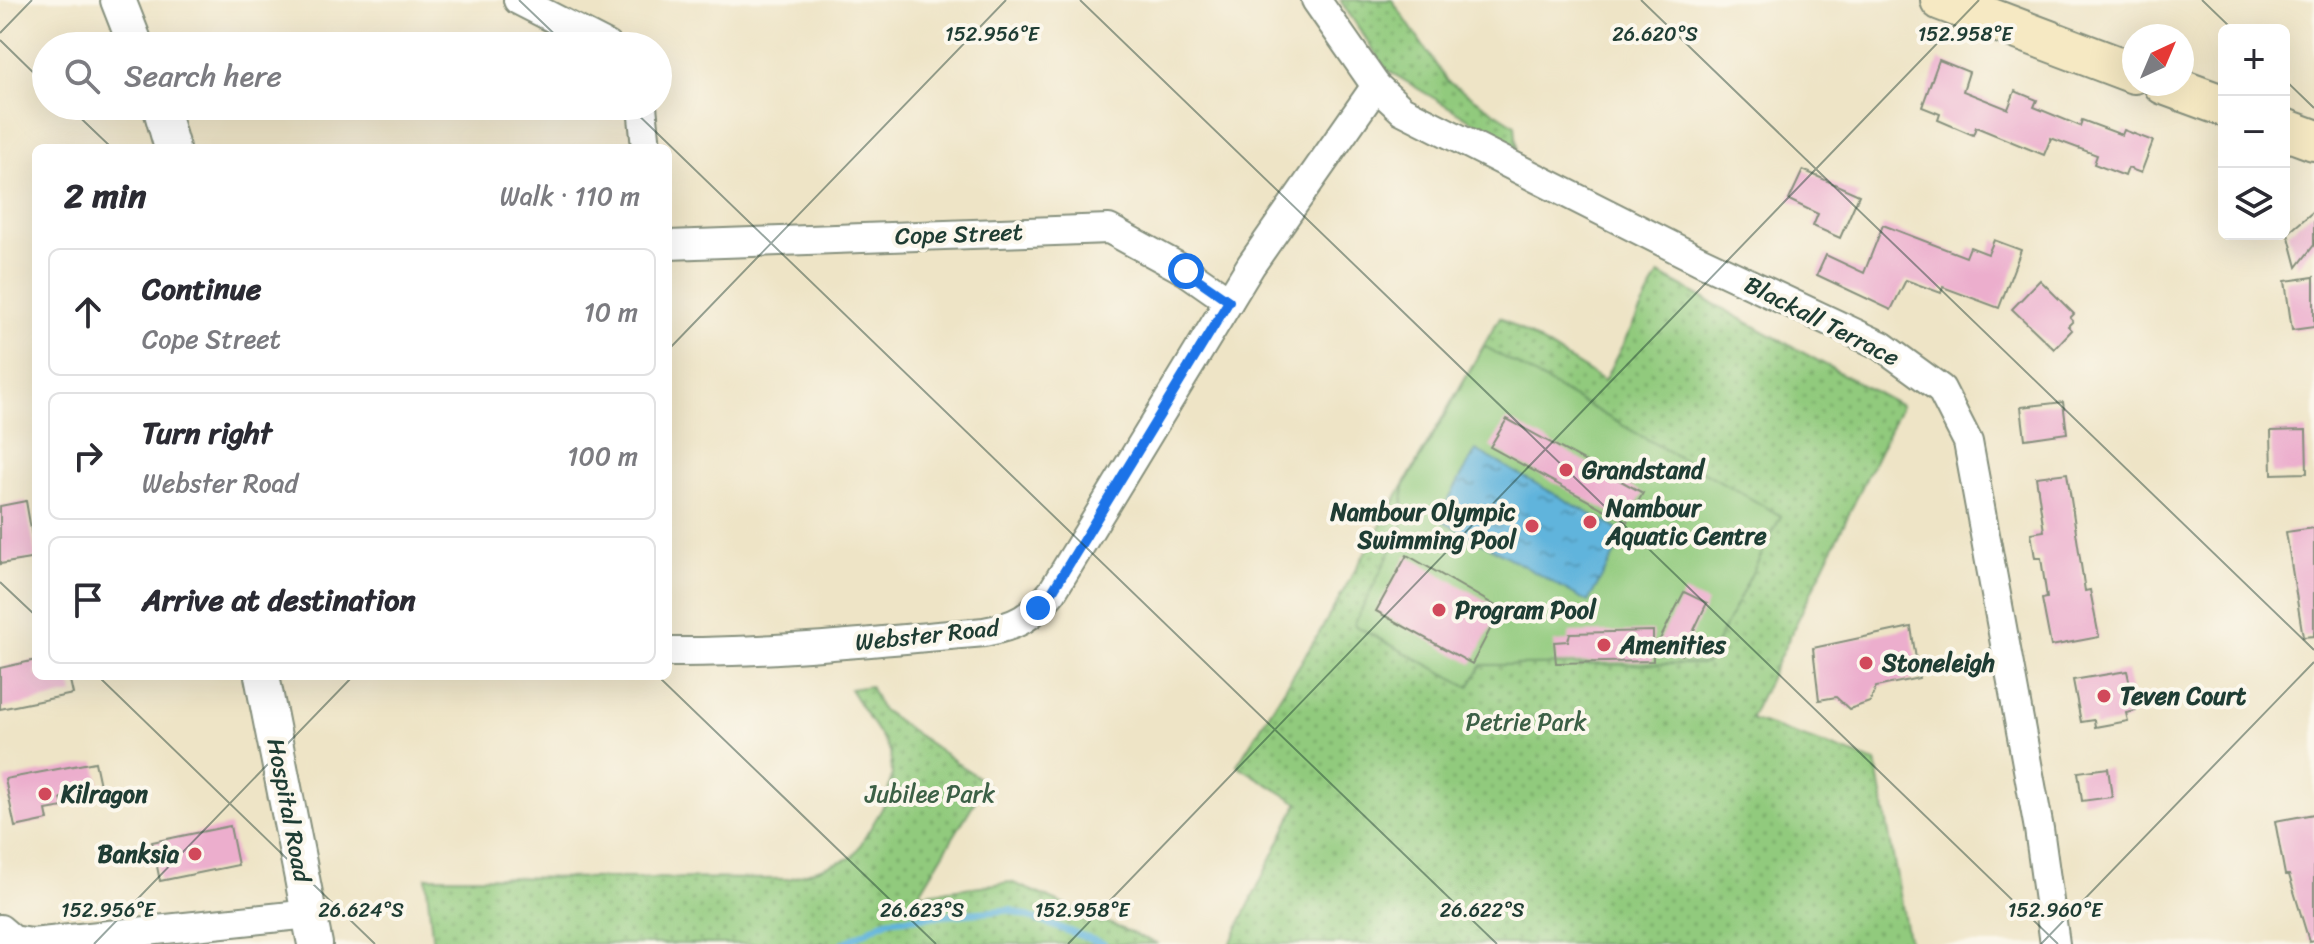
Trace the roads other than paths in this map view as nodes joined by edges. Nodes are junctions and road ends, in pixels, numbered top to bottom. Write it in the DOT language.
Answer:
graph roads {
  1 [pos="118,0"];
  2 [pos="518,0"];
  3 [pos="1316,0"];
  4 [pos="1941,0"];
  5 [pos="131,32"];
  6 [pos="581,32"];
  7 [pos="2122,68"];
  8 [pos="1376,86"];
  9 [pos="2194,95"];
  10 [pos="2218,104"];
  11 [pos="164,120"];
  12 [pos="643,120"];
  13 [pos="2290,131"];
  14 [pos="2314,140"];
  15 [pos="171,144"];
  16 [pos="646,144"];
  17 [pos="672,245"];
  18 [pos="1229,301"];
  19 [pos="672,652"];
  20 [pos="263,680"];
  21 [pos="0,929"];
  22 [pos="312,929"];
  23 [pos="2055,944"];
  1 -- 5 [label="street"];
  2 -- 6 [label="street"];
  3 -- 8 [label="street, Blackall Terrace"];
  4 -- 7 [label="main road"];
  8 -- 18 [label="street, Webster Road"];
  8 -- 23 [label="street, Blackall Terrace"];
  9 -- 10 [label="main road"];
  11 -- 15 [label="street"];
  12 -- 16 [label="street"];
  13 -- 14 [label="main road"];
  17 -- 18 [label="street, Cope Street"];
  18 -- 19 [label="street, Webster Road"];
  20 -- 22 [label="street, Hospital Road"];
  21 -- 22 [label="street"];
}
